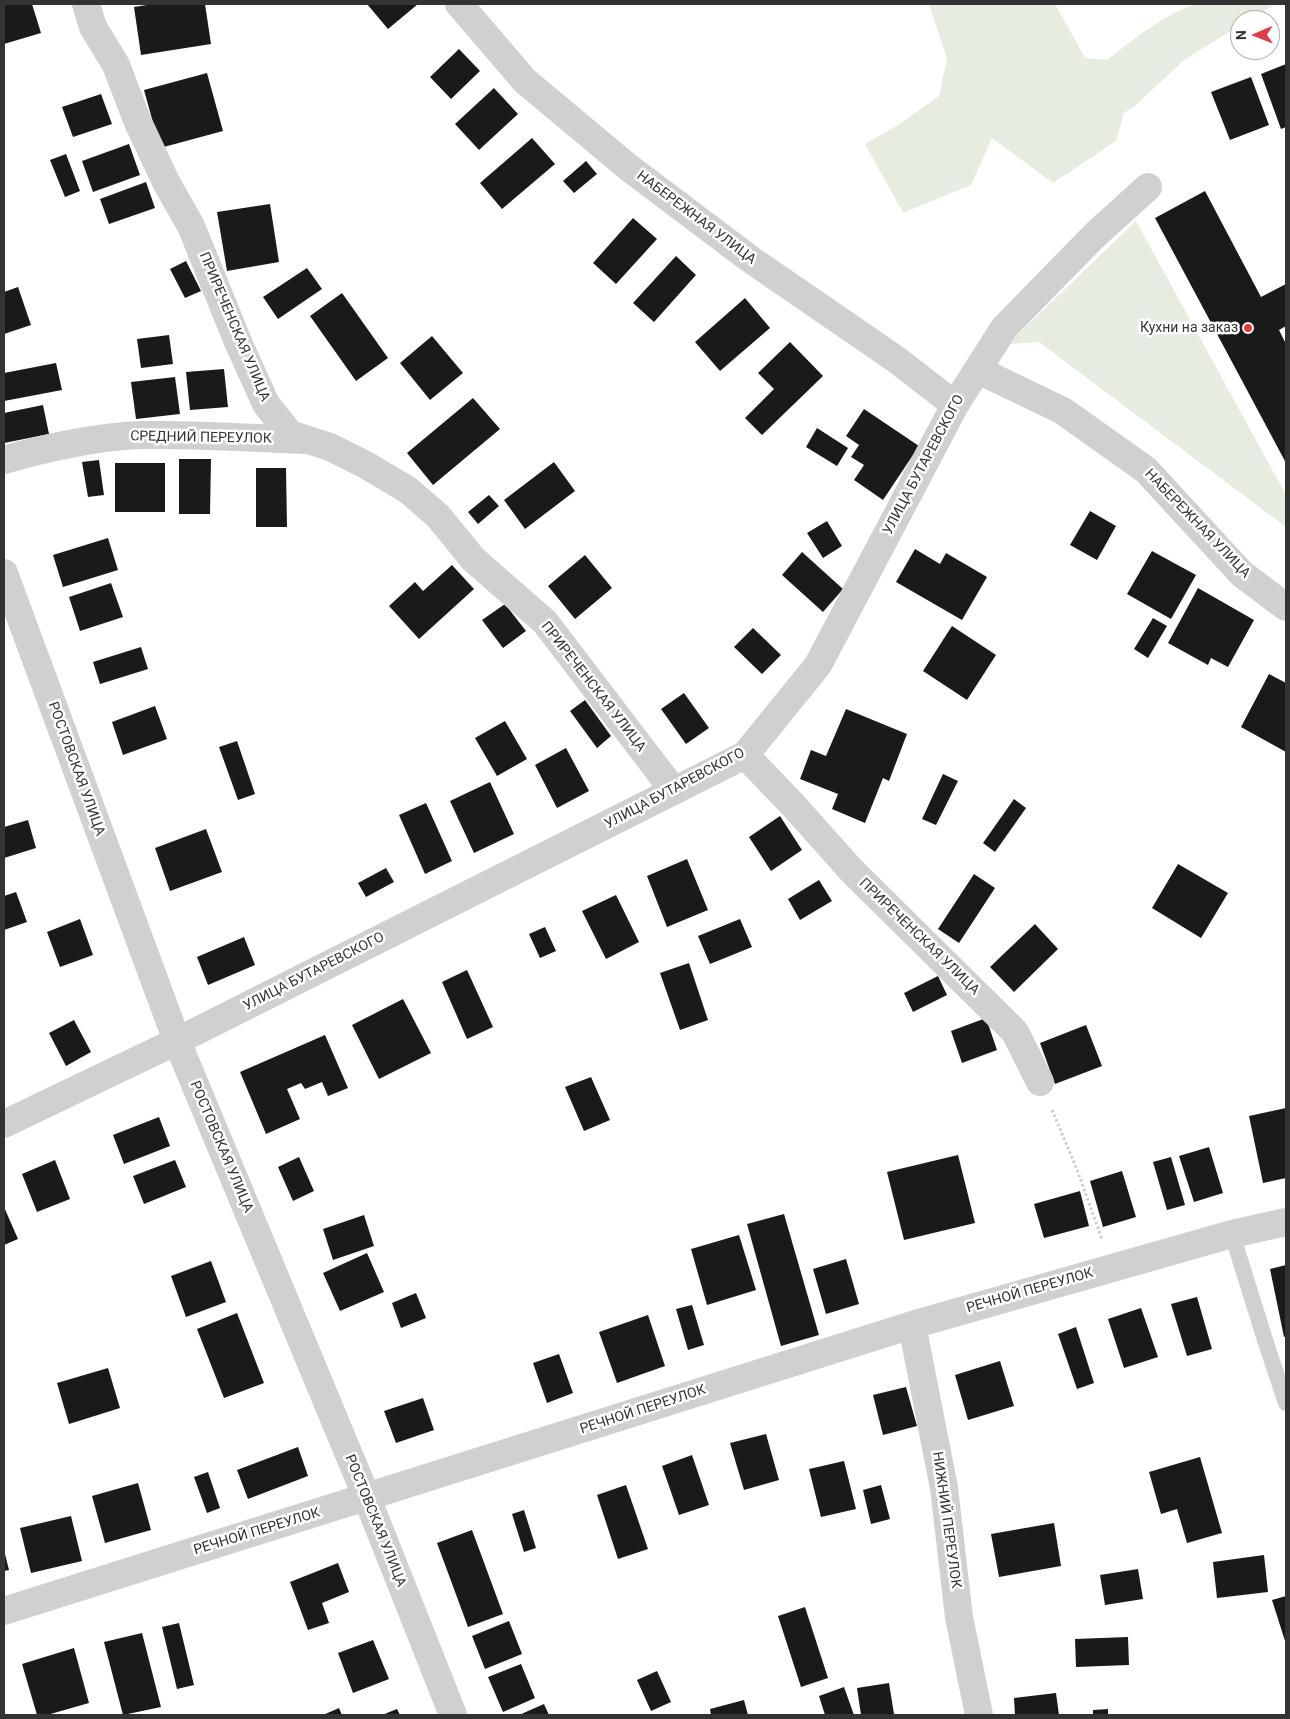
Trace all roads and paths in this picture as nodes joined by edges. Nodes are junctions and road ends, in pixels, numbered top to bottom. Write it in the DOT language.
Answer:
graph roads {
  1 [pos="86,4"];
  2 [pos="458,4"];
  3 [pos="1148,187"];
  4 [pos="978,370"];
  5 [pos="956,405"];
  6 [pos="310,440"];
  7 [pos="4,460"];
  8 [pos="4,572"];
  9 [pos="1286,607"];
  10 [pos="745,755"];
  11 [pos="674,791"];
  12 [pos="177,1041"];
  13 [pos="1040,1082"];
  14 [pos="4,1124"];
  15 [pos="1286,1222"];
  16 [pos="1232,1234"];
  17 [pos="1112,1268"];
  18 [pos="912,1325"];
  19 [pos="1286,1403"];
  20 [pos="366,1498"];
  21 [pos="4,1611"];
  22 [pos="453,1715"];
  23 [pos="978,1715"];
  1 -- 6 [label="street, ПРИРЕЧЕНСКАЯ УЛИЦА"];
  2 -- 5 [label="street, НАБЕРЕЖНАЯ УЛИЦА"];
  3 -- 4 [label="street, УЛИЦА БУТАРЕВСКОГО"];
  4 -- 5 [label="street, УЛИЦА БУТАРЕВСКОГО"];
  4 -- 9 [label="street, НАБЕРЕЖНАЯ УЛИЦА"];
  5 -- 10 [label="street, УЛИЦА БУТАРЕВСКОГО"];
  6 -- 7 [label="street, СРЕДНИЙ ПЕРЕУЛОК"];
  6 -- 11 [label="street, ПРИРЕЧЕНСКАЯ УЛИЦА"];
  8 -- 12 [label="street, РОСТОВСКАЯ УЛИЦА"];
  10 -- 11 [label="street, УЛИЦА БУТАРЕВСКОГО"];
  10 -- 13 [label="street, ПРИРЕЧЕНСКАЯ УЛИЦА"];
  11 -- 12 [label="street, УЛИЦА БУТАРЕВСКОГО"];
  12 -- 14 [label="street, УЛИЦА БУТАРЕВСКОГО"];
  12 -- 20 [label="street, РОСТОВСКАЯ УЛИЦА"];
  13 -- 17 [label="path"];
  15 -- 16 [label="street, РЕЧНОЙ ПЕРЕУЛОК"];
  16 -- 17 [label="street, РЕЧНОЙ ПЕРЕУЛОК"];
  16 -- 19 [label="lane"];
  17 -- 18 [label="street, РЕЧНОЙ ПЕРЕУЛОК"];
  18 -- 20 [label="street, РЕЧНОЙ ПЕРЕУЛОК"];
  18 -- 23 [label="street, НИЖНИЙ ПЕРЕУЛОК"];
  20 -- 21 [label="street, РЕЧНОЙ ПЕРЕУЛОК"];
  20 -- 22 [label="street, РОСТОВСКАЯ УЛИЦА"];
}
